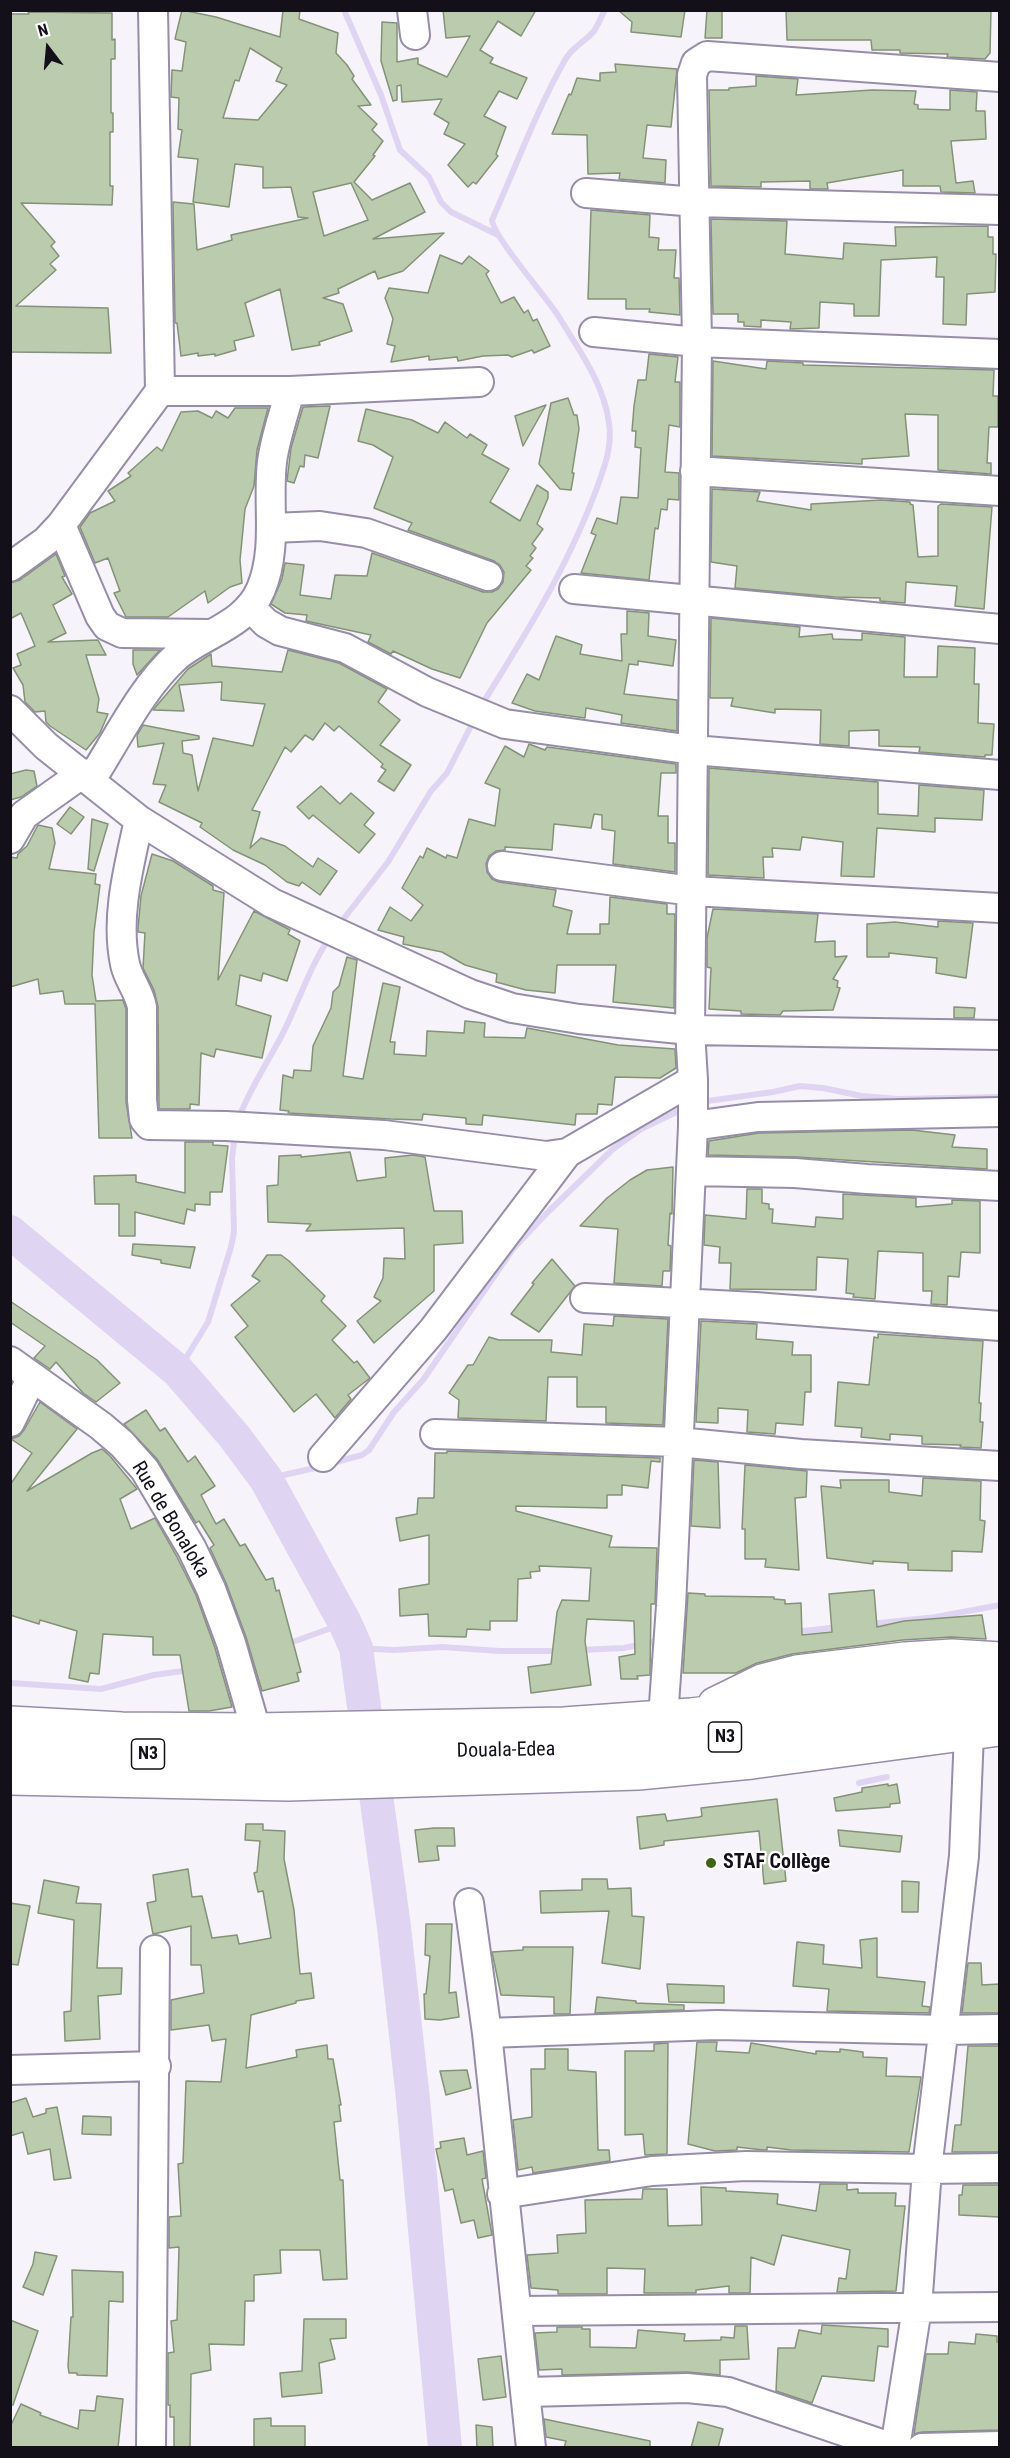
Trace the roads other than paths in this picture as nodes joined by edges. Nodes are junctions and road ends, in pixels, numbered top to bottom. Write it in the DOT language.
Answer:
graph roads {
  1 [pos="153,10"];
  2 [pos="999,76"];
  3 [pos="586,193"];
  4 [pos="696,202"];
  5 [pos="999,210"];
  6 [pos="594,332"];
  7 [pos="697,342"];
  8 [pos="999,354"];
  9 [pos="479,382"];
  10 [pos="160,391"];
  11 [pos="290,391"];
  12 [pos="695,471"];
  13 [pos="999,491"];
  14 [pos="61,525"];
  15 [pos="272,528"];
  16 [pos="10,567"];
  17 [pos="488,576"];
  18 [pos="574,589"];
  19 [pos="694,601"];
  20 [pos="250,607"];
  21 [pos="999,629"];
  22 [pos="212,634"];
  23 [pos="10,710"];
  24 [pos="693,750"];
  25 [pos="999,775"];
  26 [pos="87,777"];
  27 [pos="139,820"];
  28 [pos="10,839"];
  29 [pos="502,866"];
  30 [pos="692,891"];
  31 [pos="999,908"];
  32 [pos="690,1030"];
  33 [pos="999,1035"];
  34 [pos="693,1080"];
  35 [pos="999,1112"];
  36 [pos="693,1126"];
  37 [pos="567,1153"];
  38 [pos="691,1171"];
  39 [pos="999,1186"];
  40 [pos="585,1298"];
  41 [pos="683,1302"];
  42 [pos="999,1326"];
  43 [pos="21,1369"];
  44 [pos="10,1422"];
  45 [pos="435,1434"];
  46 [pos="678,1442"];
  47 [pos="323,1457"];
  48 [pos="999,1466"];
  49 [pos="999,1659"];
  50 [pos="999,1678"];
  51 [pos="999,1705"];
  52 [pos="677,1716"];
  53 [pos="10,1723"];
  54 [pos="984,1731"];
  55 [pos="279,1750"];
  56 [pos="10,1753"];
  57 [pos="449,1753"];
  58 [pos="10,1778"];
  59 [pos="469,1903"];
  60 [pos="155,1950"];
  61 [pos="999,2029"];
  62 [pos="945,2030"];
  63 [pos="487,2033"];
  64 [pos="156,2066"];
  65 [pos="10,2070"];
  66 [pos="999,2168"];
  67 [pos="927,2169"];
  68 [pos="502,2194"];
  69 [pos="999,2307"];
  70 [pos="917,2308"];
  71 [pos="518,2311"];
  72 [pos="526,2392"];
  73 [pos="999,2446"];
  74 [pos="151,2448"];
  75 [pos="531,2448"];
  76 [pos="894,2448"];
  77 [pos="922,2448"];
  1 -- 10 [label="street"];
  2 -- 4 [label="street"];
  3 -- 4 [label="street"];
  4 -- 5 [label="street"];
  4 -- 7 [label="street"];
  6 -- 7 [label="street"];
  7 -- 8 [label="street"];
  7 -- 12 [label="street"];
  9 -- 11 [label="street"];
  10 -- 11 [label="street"];
  10 -- 14 [label="street"];
  11 -- 15 [label="street"];
  12 -- 13 [label="street"];
  12 -- 19 [label="street"];
  14 -- 16 [label="street"];
  14 -- 22 [label="street"];
  15 -- 17 [label="street"];
  15 -- 20 [label="street"];
  18 -- 19 [label="street"];
  19 -- 21 [label="street"];
  19 -- 24 [label="street"];
  20 -- 22 [label="street"];
  20 -- 24 [label="street"];
  22 -- 26 [label="street"];
  23 -- 26 [label="street"];
  24 -- 25 [label="street"];
  24 -- 30 [label="street"];
  26 -- 27 [label="street"];
  26 -- 28 [label="street"];
  27 -- 32 [label="street"];
  27 -- 37 [label="street"];
  29 -- 30 [label="street"];
  30 -- 31 [label="street"];
  30 -- 32 [label="street"];
  32 -- 33 [label="street"];
  32 -- 34 [label="street"];
  34 -- 36 [label="street"];
  34 -- 37 [label="street"];
  35 -- 36 [label="street"];
  36 -- 38 [label="street"];
  37 -- 47 [label="street"];
  38 -- 39 [label="street"];
  38 -- 41 [label="street"];
  40 -- 41 [label="street"];
  41 -- 42 [label="street"];
  41 -- 46 [label="street"];
  43 -- 44 [label="street"];
  43 -- 55 [label="street, Rue de Bonaloka"];
  45 -- 46 [label="street"];
  46 -- 48 [label="street"];
  46 -- 52 [label="street"];
  49 -- 52 [label="main road"];
  50 -- 52 [label="main road"];
  51 -- 57 [label="main road, Douala-Edea / N3"];
  52 -- 57 [label="main road"];
  53 -- 55 [label="main road"];
  54 -- 57 [label="main road"];
  54 -- 62 [label="street"];
  55 -- 56 [label="main road, Douala-Edea / N3"];
  55 -- 57 [label="main road, Douala-Edea / N3"];
  55 -- 58 [label="main road"];
  59 -- 63 [label="street"];
  60 -- 64 [label="street"];
  61 -- 62 [label="street"];
  62 -- 63 [label="street"];
  62 -- 67 [label="street"];
  63 -- 68 [label="street"];
  64 -- 65 [label="street"];
  64 -- 74 [label="street"];
  66 -- 67 [label="street"];
  67 -- 68 [label="street"];
  67 -- 70 [label="street"];
  68 -- 71 [label="street"];
  69 -- 70 [label="street"];
  70 -- 71 [label="street"];
  70 -- 76 [label="street"];
  71 -- 72 [label="street"];
  72 -- 75 [label="street"];
  72 -- 76 [label="street"];
  73 -- 77 [label="street"];
}
